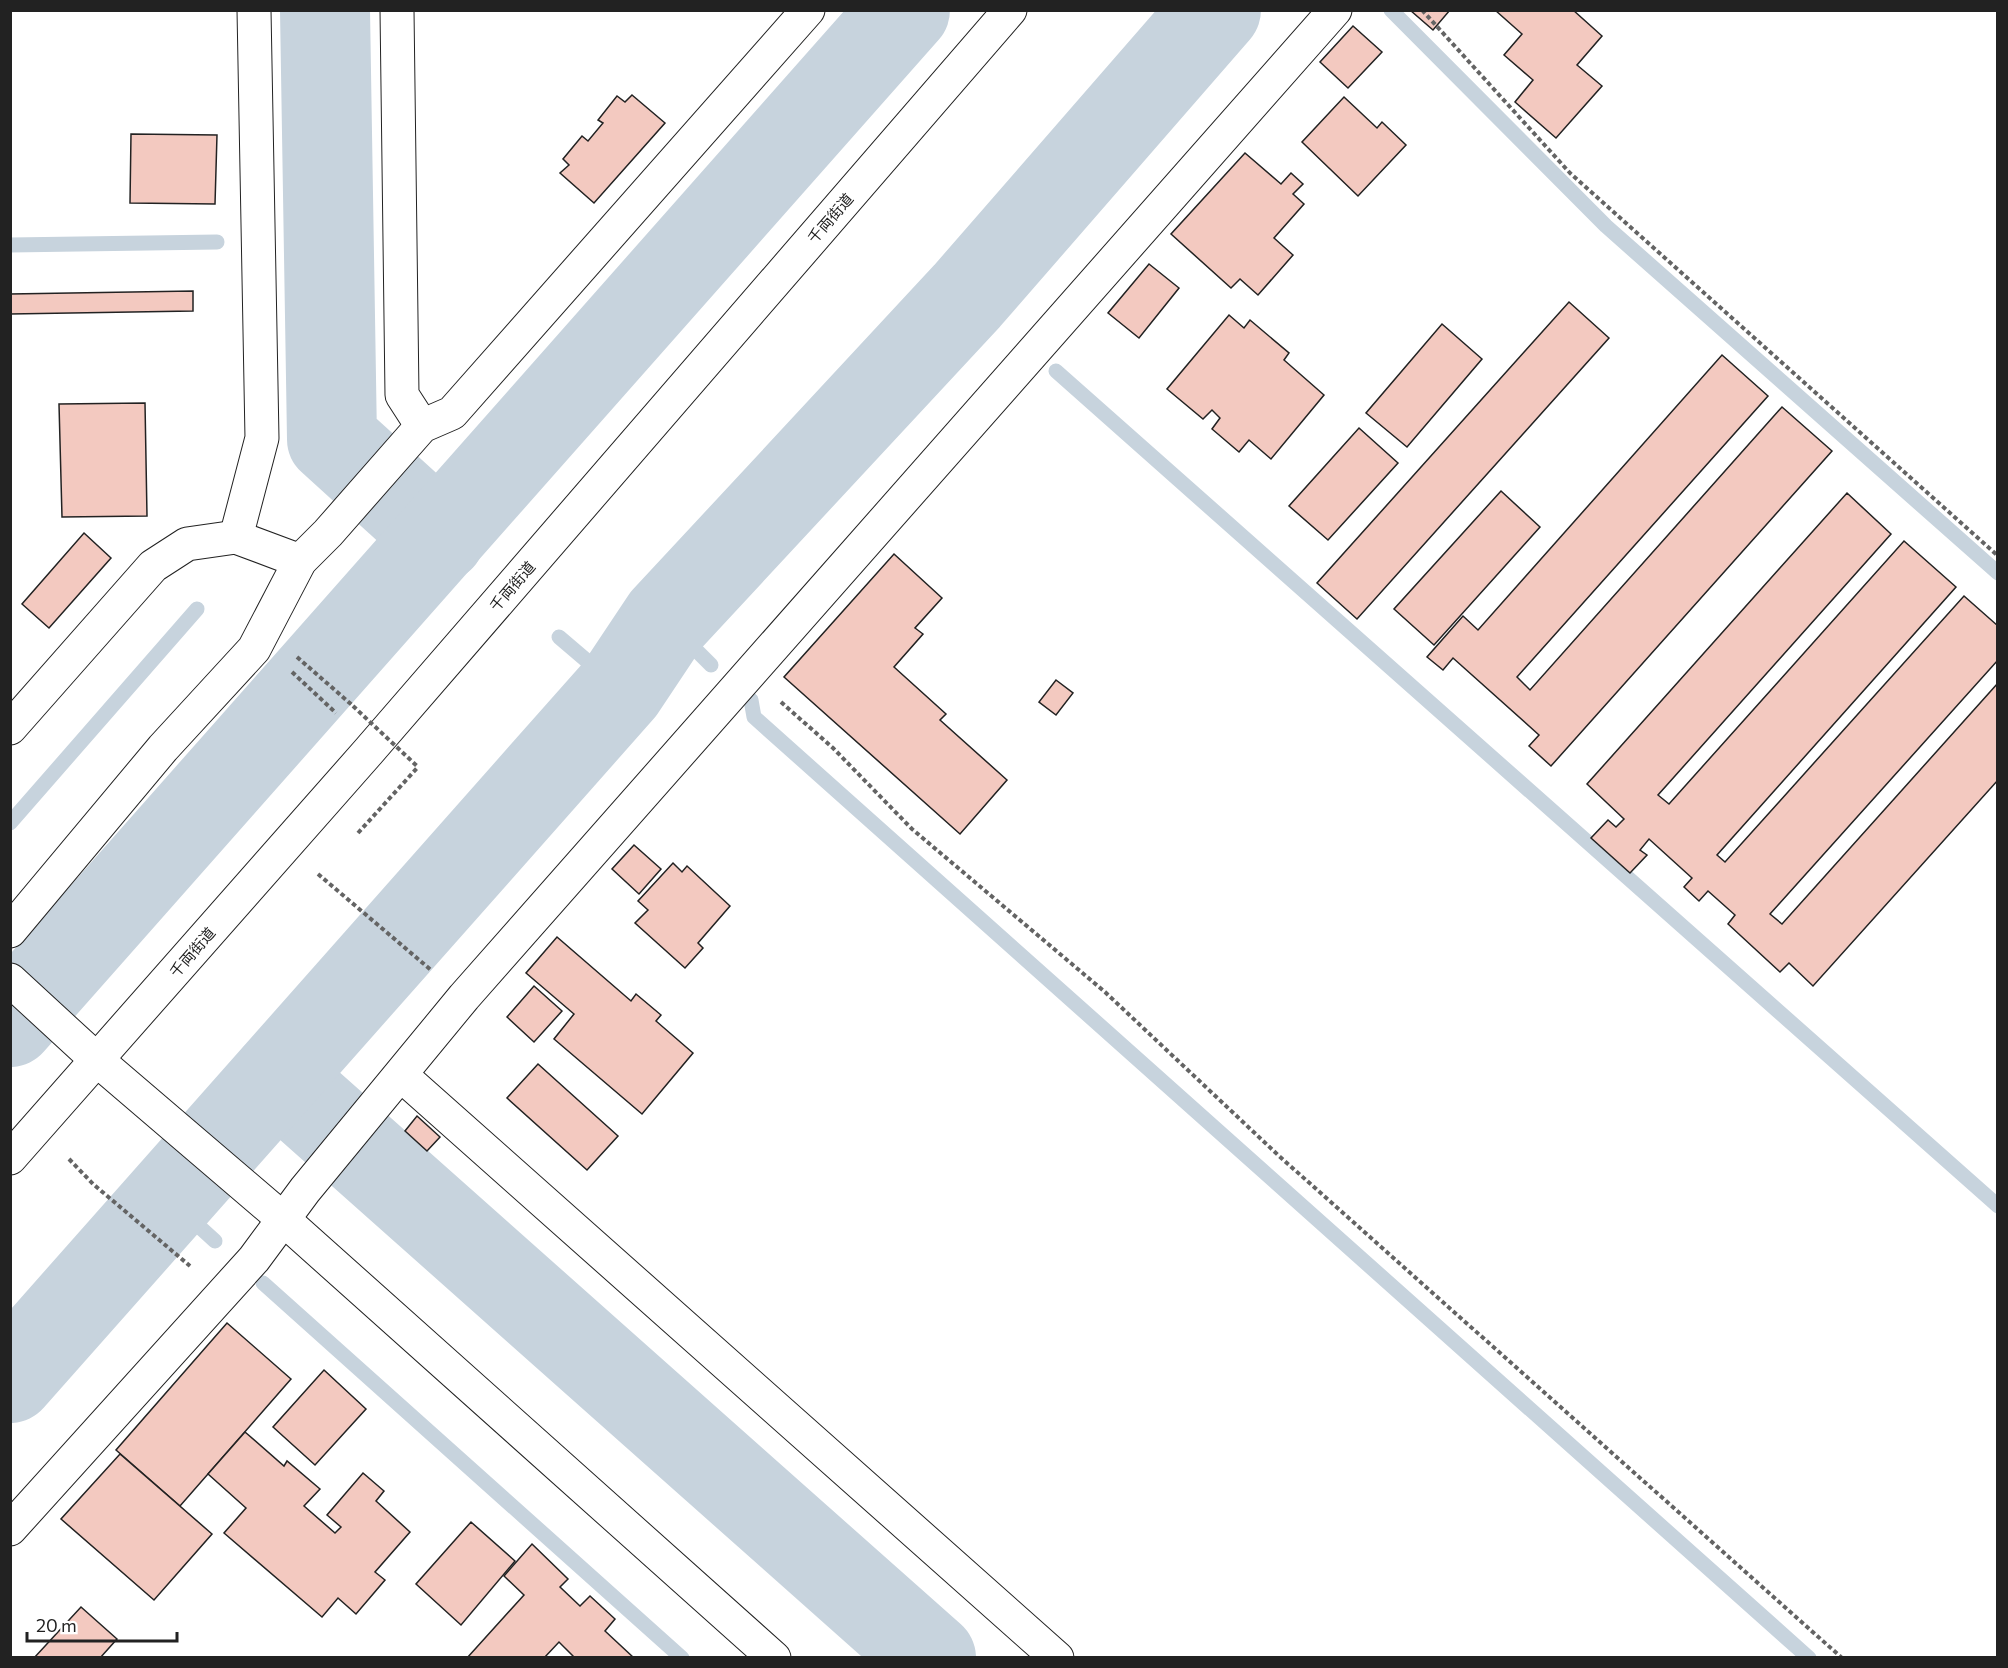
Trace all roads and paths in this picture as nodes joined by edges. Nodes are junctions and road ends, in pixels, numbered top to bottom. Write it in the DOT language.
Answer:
graph roads {
  1 [pos="254,10"];
  2 [pos="397,10"];
  3 [pos="807,10"];
  4 [pos="1010,10"];
  5 [pos="1335,10"];
  6 [pos="1422,10"];
  7 [pos="415,435"];
  8 [pos="236,537"];
  9 [pos="1998,556"];
  10 [pos="300,561"];
  11 [pos="291,651"];
  12 [pos="287,667"];
  13 [pos="749,674"];
  14 [pos="336,713"];
  15 [pos="10,728"];
  16 [pos="358,833"];
  17 [pos="324,879"];
  18 [pos="10,931"];
  19 [pos="438,976"];
  20 [pos="10,980"];
  21 [pos="97,1060"];
  22 [pos="401,1075"];
  23 [pos="10,1158"];
  24 [pos="69,1159"];
  25 [pos="282,1219"];
  26 [pos="194,1270"];
  27 [pos="10,1528"];
  28 [pos="774,1658"];
  29 [pos="1057,1658"];
  30 [pos="1842,1658"];
  1 -- 8 [label="street"];
  2 -- 7 [label="street"];
  3 -- 7 [label="street"];
  4 -- 21 [label="street, 千両街道"];
  5 -- 13 [label="street"];
  6 -- 9 [label="path"];
  7 -- 10 [label="street"];
  8 -- 10 [label="street"];
  8 -- 15 [label="street"];
  10 -- 18 [label="street"];
  11 -- 16 [label="path, bridge"];
  12 -- 14 [label="path"];
  13 -- 22 [label="street"];
  13 -- 30 [label="path"];
  17 -- 19 [label="path"];
  20 -- 21 [label="street"];
  21 -- 23 [label="street, 千両街道"];
  21 -- 25 [label="street"];
  22 -- 25 [label="street"];
  22 -- 29 [label="street"];
  24 -- 26 [label="path"];
  25 -- 27 [label="street"];
  25 -- 28 [label="street"];
}
